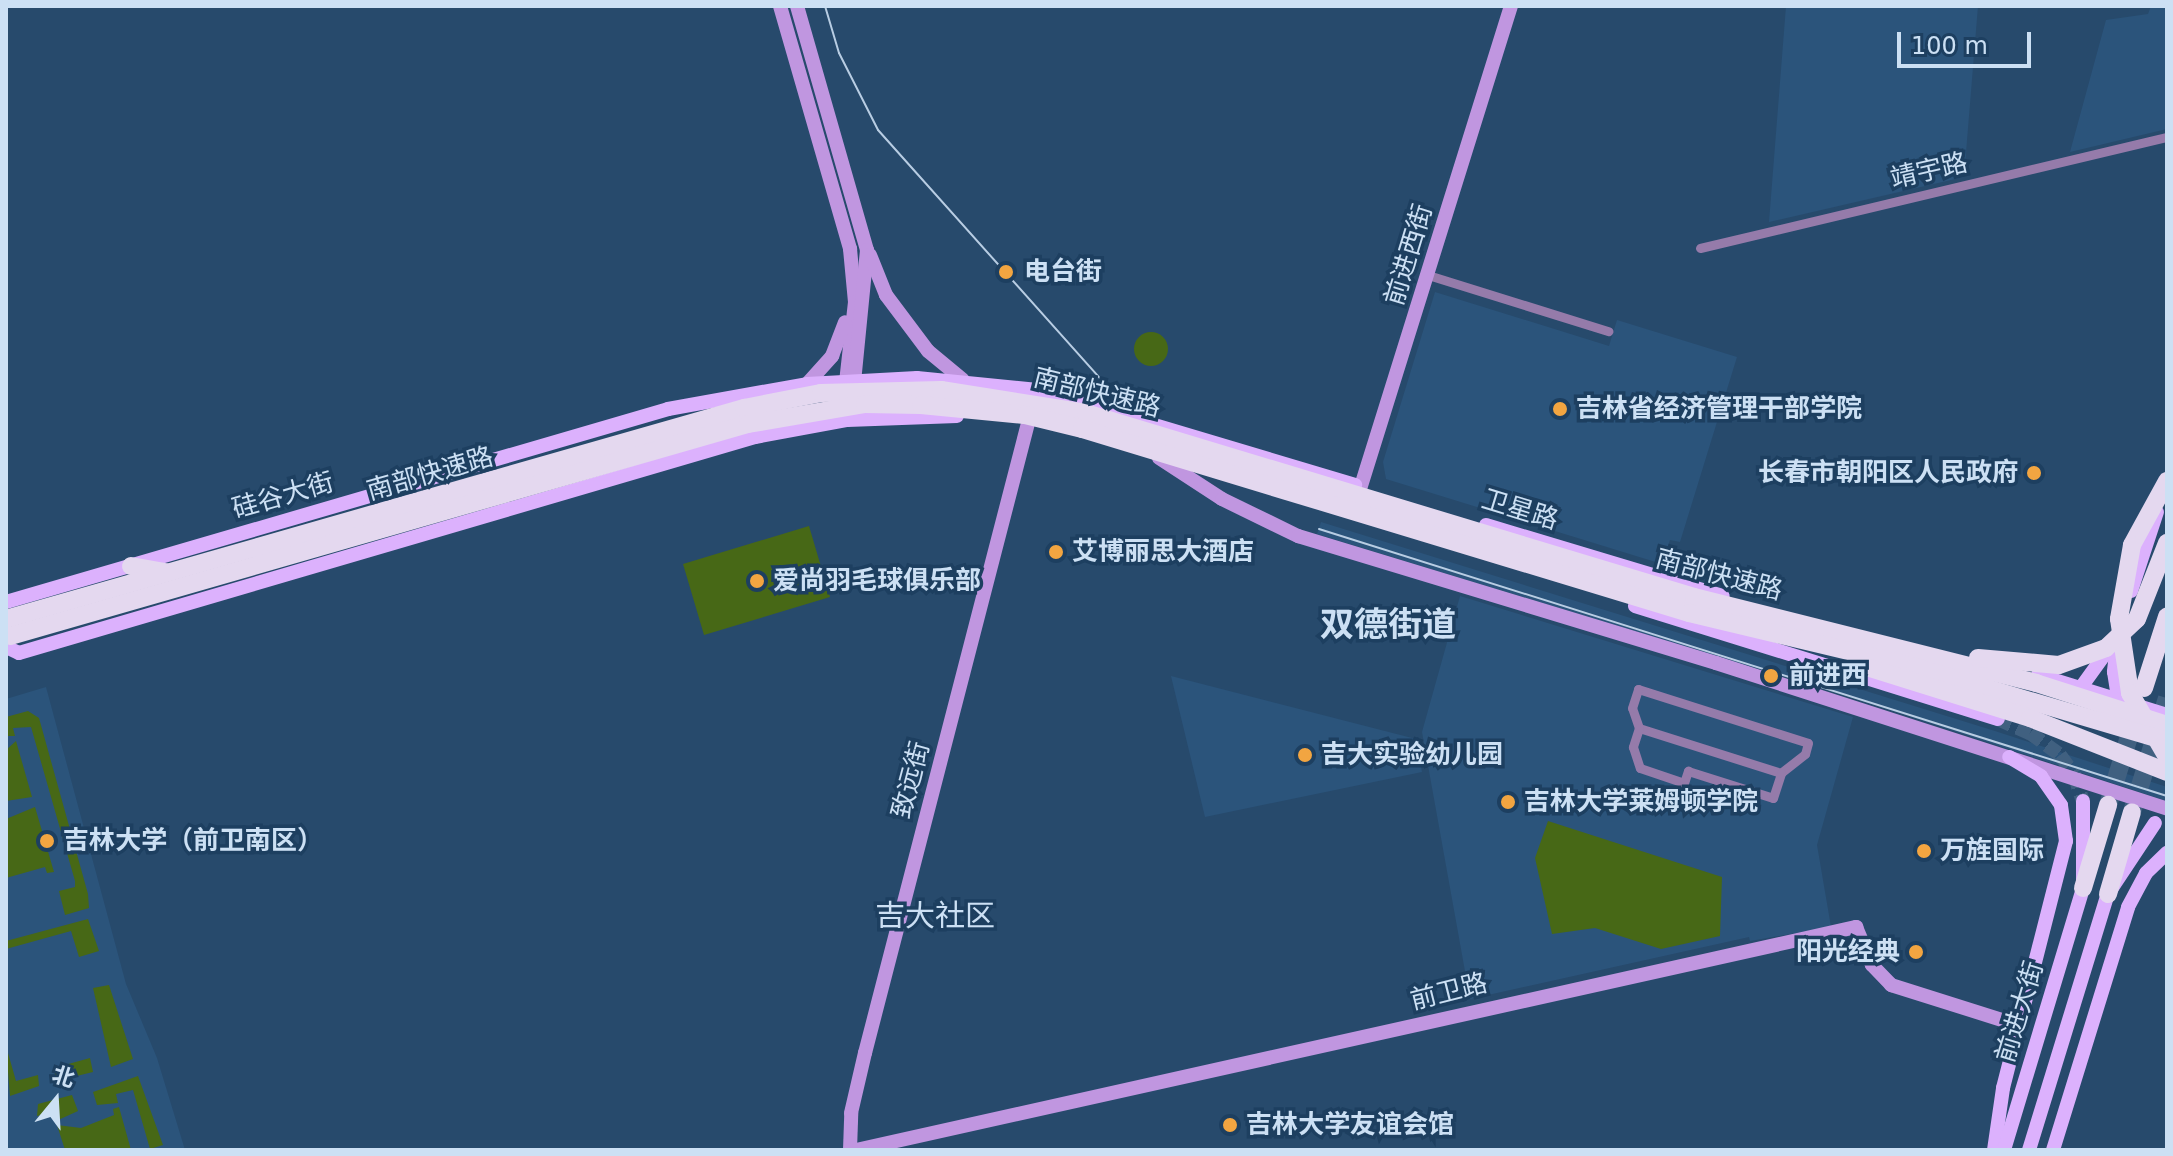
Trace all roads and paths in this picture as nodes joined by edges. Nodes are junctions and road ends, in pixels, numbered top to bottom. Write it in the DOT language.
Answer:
graph roads {
  1 [pos="780,6"];
  2 [pos="797,6"];
  3 [pos="1511,6"];
  4 [pos="2167,137"];
  5 [pos="1700,248"];
  6 [pos="867,250"];
  7 [pos="854,274"];
  8 [pos="1428,275"];
  9 [pos="1608,331"];
  10 [pos="963,380"];
  11 [pos="850,382"];
  12 [pos="807,384"];
  13 [pos="847,420"];
  14 [pos="1028,423"];
  15 [pos="1159,458"];
  16 [pos="2167,481"];
  17 [pos="1361,487"];
  18 [pos="474,495"];
  19 [pos="1351,517"];
  20 [pos="2167,543"];
  21 [pos="131,566"];
  22 [pos="173,573"];
  23 [pos="1577,587"];
  24 [pos="6,602"];
  25 [pos="1689,613"];
  26 [pos="2167,617"];
  27 [pos="2120,629"];
  28 [pos="9,642"];
  29 [pos="1916,650"];
  30 [pos="2082,686"];
  31 [pos="2144,688"];
  32 [pos="2118,698"];
  33 [pos="2167,715"];
  34 [pos="1998,719"];
  35 [pos="2167,725"];
  36 [pos="1639,728"];
  37 [pos="2132,736"];
  38 [pos="2167,741"];
  39 [pos="2167,748"];
  40 [pos="2009,757"];
  41 [pos="2167,757"];
  42 [pos="2167,772"];
  43 [pos="1781,773"];
  44 [pos="2083,801"];
  45 [pos="2108,805"];
  46 [pos="2167,809"];
  47 [pos="2132,812"];
  48 [pos="2155,823"];
  49 [pos="2167,853"];
  50 [pos="2083,888"];
  51 [pos="2108,894"];
  52 [pos="2018,1025"];
  53 [pos="853,1150"];
  54 [pos="1994,1150"];
  55 [pos="2004,1150"];
  56 [pos="2029,1150"];
  57 [pos="2053,1150"];
  1 -- 7 [label="street"];
  2 -- 6 [label="street"];
  3 -- 8 [label="street, 前进西街"];
  4 -- 5 [label="street, 靖宇路"];
  6 -- 10 [label="street"];
  6 -- 11 [label="street"];
  7 -- 11 [label="street"];
  7 -- 12 [label="street"];
  8 -- 9 [label="street"];
  8 -- 17 [label="street, 前进西街"];
  10 -- 11 [label="main road, 卫星路"];
  10 -- 17 [label="main road, 卫星路"];
  11 -- 12 [label="main road, 硅谷大街"];
  11 -- 13 [label="street"];
  12 -- 21 [label="main road, 硅谷大街"];
  13 -- 14 [label="main road"];
  13 -- 28 [label="main road"];
  14 -- 15 [label="main road"];
  14 -- 53 [label="street, 致远街"];
  15 -- 19 [label="main road"];
  15 -- 40 [label="street"];
  16 -- 27 [label="main road"];
  16 -- 41 [label="highway"];
  17 -- 19 [label="street, 前进西街"];
  17 -- 30 [label="main road, 卫星路"];
  18 -- 22 [label="highway, 南部快速路"];
  18 -- 25 [label="highway, 南部快速路"];
  18 -- 28 [label="highway, 南部快速路"];
  18 -- 29 [label="highway, 南部快速路"];
  19 -- 23 [label="main road"];
  20 -- 29 [label="highway"];
  21 -- 22 [label="highway"];
  21 -- 24 [label="main road, 硅谷大街"];
  22 -- 28 [label="highway, 南部快速路"];
  23 -- 34 [label="main road"];
  23 -- 37 [label="main road"];
  25 -- 38 [label="highway, 南部快速路"];
  25 -- 42 [label="highway"];
  26 -- 31 [label="highway"];
  27 -- 30 [label="main road"];
  27 -- 32 [label="main road"];
  29 -- 35 [label="highway, 南部快速路"];
  30 -- 32 [label="main road, 卫星路"];
  32 -- 33 [label="main road, 卫星路"];
  32 -- 37 [label="main road"];
  35 -- 37 [label="main road"];
  36 -- 43 [label="street"];
  36 -- 43 [label="street"];
  36 -- 43 [label="street"];
  37 -- 39 [label="main road"];
  40 -- 46 [label="street"];
  40 -- 52 [label="main road"];
  44 -- 50 [label="main road, 前进大街"];
  45 -- 50 [label="highway"];
  47 -- 51 [label="highway"];
  48 -- 51 [label="main road, 前进大街"];
  49 -- 57 [label="main road"];
  50 -- 55 [label="main road, 前进大街"];
  51 -- 56 [label="main road, 前进大街"];
  52 -- 53 [label="street, 前卫路"];
  52 -- 54 [label="main road"];
}
